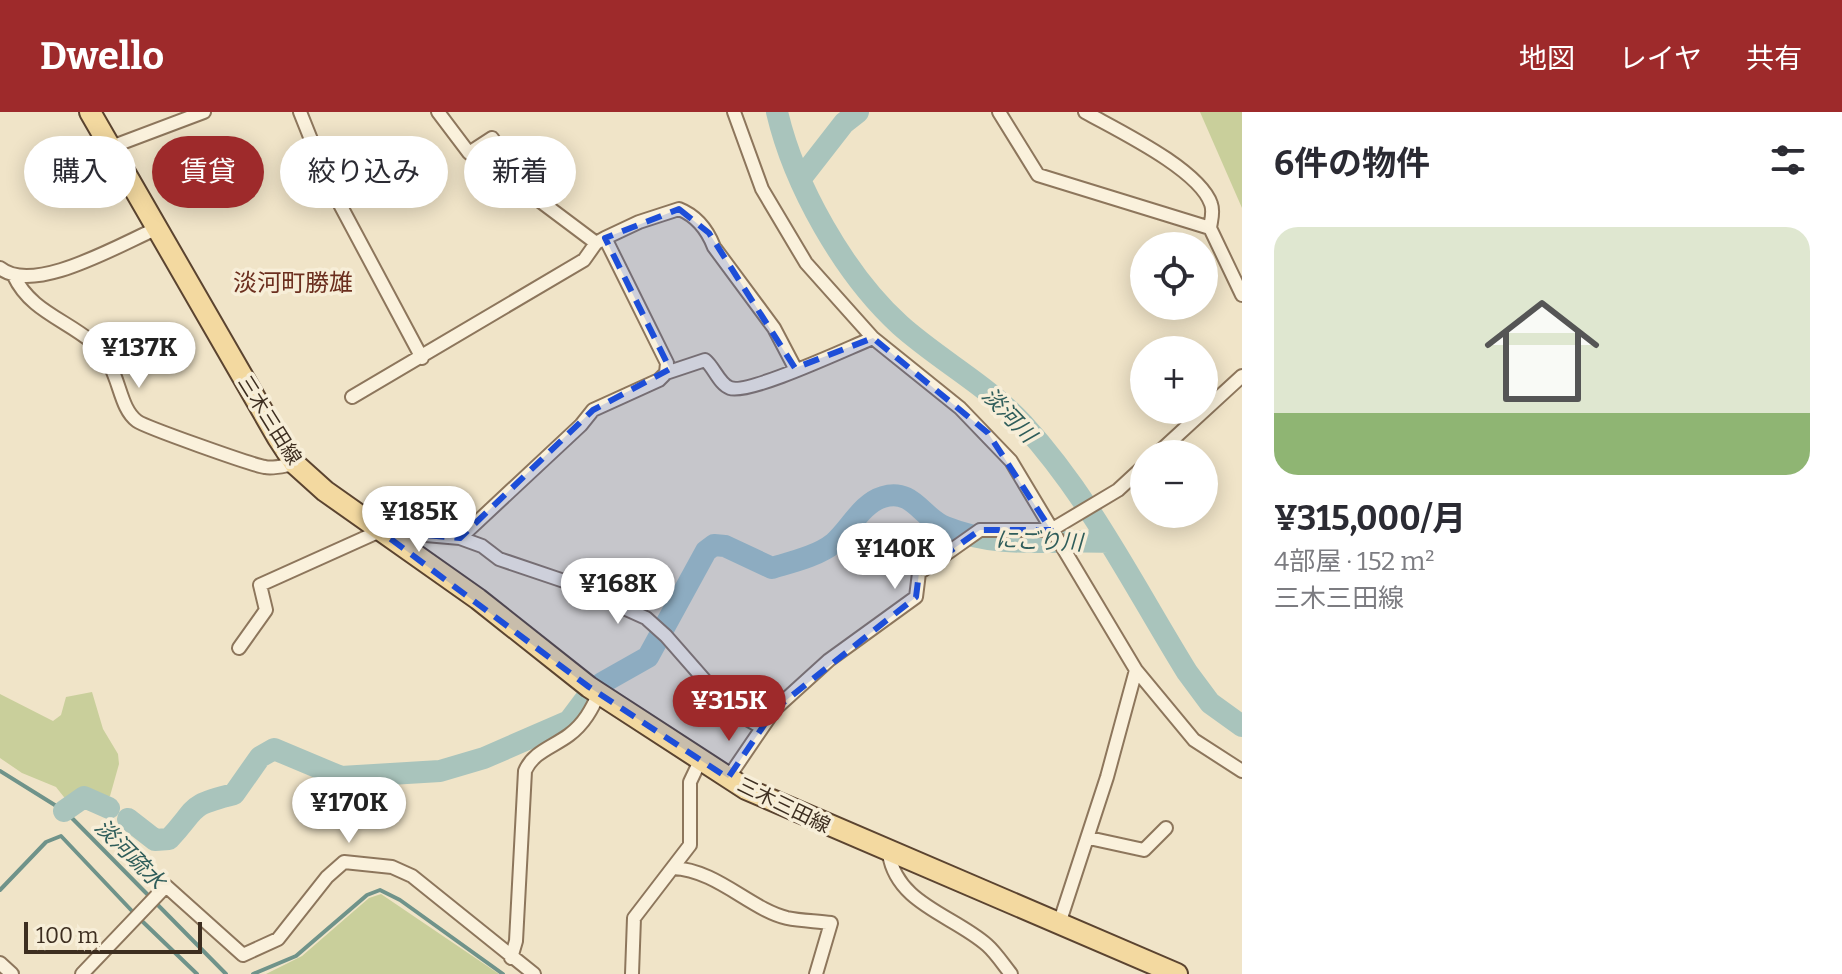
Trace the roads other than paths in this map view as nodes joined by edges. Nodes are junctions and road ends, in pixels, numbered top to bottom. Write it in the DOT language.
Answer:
graph roads {
  1 [pos="90,112"];
  2 [pos="204,112"];
  3 [pos="300,112"];
  4 [pos="438,112"];
  5 [pos="734,112"];
  6 [pos="999,112"];
  7 [pos="1085,112"];
  8 [pos="104,136"];
  9 [pos="136,138"];
  10 [pos="136,190"];
  11 [pos="158,228"];
  12 [pos="1210,228"];
  13 [pos="601,241"];
  14 [pos="4,273"];
  15 [pos="1242,295"];
  16 [pos="873,338"];
  17 [pos="422,358"];
  18 [pos="795,368"];
  19 [pos="666,373"];
  20 [pos="1242,376"];
  21 [pos="352,397"];
  22 [pos="1172,440"];
  23 [pos="295,464"];
  24 [pos="1130,477"];
  25 [pos="1051,530"];
  26 [pos="380,531"];
  27 [pos="460,538"];
  28 [pos="239,648"];
  29 [pos="1136,670"];
  30 [pos="599,693"];
  31 [pos="761,727"];
  32 [pos="700,761"];
  33 [pos="1242,771"];
  34 [pos="728,778"];
  35 [pos="1166,828"];
  36 [pos="1089,838"];
  37 [pos="889,854"];
  38 [pos="673,868"];
  39 [pos="1059,924"];
  40 [pos="511,958"];
  41 [pos="0,963"];
  42 [pos="12,974"];
  43 [pos="82,974"];
  44 [pos="534,974"];
  45 [pos="632,974"];
  46 [pos="816,974"];
  47 [pos="1011,974"];
  48 [pos="1177,974"];
  1 -- 8 [label="main road, 三木三田線"];
  2 -- 9 [label="street"];
  3 -- 17 [label="street"];
  4 -- 13 [label="street"];
  5 -- 16 [label="street"];
  6 -- 12 [label="street"];
  7 -- 12 [label="street"];
  10 -- 11 [label="main road, 三木三田線"];
  11 -- 14 [label="street"];
  11 -- 23 [label="main road, 三木三田線"];
  12 -- 15 [label="street"];
  13 -- 17 [label="street"];
  13 -- 18 [label="street"];
  13 -- 19 [label="street"];
  14 -- 23 [label="street"];
  16 -- 18 [label="street"];
  16 -- 25 [label="street"];
  17 -- 21 [label="street"];
  18 -- 19 [label="street"];
  19 -- 27 [label="street"];
  20 -- 22 [label="street"];
  23 -- 26 [label="main road, 三木三田線"];
  24 -- 25 [label="street"];
  25 -- 29 [label="street"];
  25 -- 31 [label="street"];
  26 -- 27 [label="street"];
  26 -- 28 [label="street"];
  26 -- 30 [label="main road, 三木三田線"];
  27 -- 31 [label="street"];
  29 -- 33 [label="street"];
  29 -- 36 [label="street"];
  30 -- 32 [label="main road, 三木三田線"];
  30 -- 40 [label="street"];
  31 -- 34 [label="street"];
  32 -- 34 [label="main road, 三木三田線"];
  32 -- 38 [label="street"];
  34 -- 37 [label="main road, 三木三田線"];
  35 -- 36 [label="street"];
  36 -- 39 [label="street"];
  37 -- 39 [label="main road, 三木三田線"];
  37 -- 47 [label="street"];
  38 -- 45 [label="street"];
  38 -- 46 [label="street"];
  39 -- 48 [label="main road, 三木三田線"];
  40 -- 43 [label="street"];
  40 -- 44 [label="street"];
  41 -- 42 [label="street"];
}
